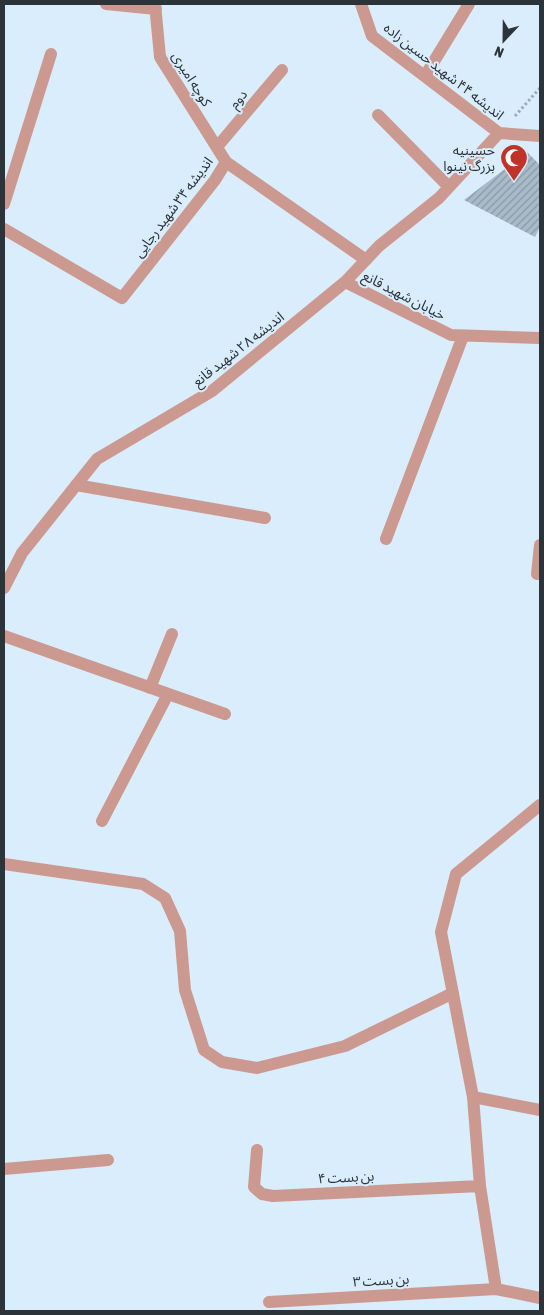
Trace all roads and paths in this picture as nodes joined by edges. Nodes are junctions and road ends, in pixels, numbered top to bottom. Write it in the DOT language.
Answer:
graph roads {
  1 [pos="106,4"];
  2 [pos="360,4"];
  3 [pos="469,4"];
  4 [pos="156,6"];
  5 [pos="52,54"];
  6 [pos="282,70"];
  7 [pos="424,76"];
  8 [pos="540,88"];
  9 [pos="378,115"];
  10 [pos="499,134"];
  11 [pos="540,136"];
  12 [pos="217,147"];
  13 [pos="226,162"];
  14 [pos="449,187"];
  15 [pos="4,204"];
  16 [pos="4,229"];
  17 [pos="366,260"];
  18 [pos="345,282"];
  19 [pos="462,336"];
  20 [pos="540,338"];
  21 [pos="76,485"];
  22 [pos="265,518"];
  23 [pos="386,539"];
  24 [pos="540,545"];
  25 [pos="537,574"];
  26 [pos="4,588"];
  27 [pos="172,634"];
  28 [pos="4,636"];
  29 [pos="150,688"];
  30 [pos="168,694"];
  31 [pos="225,714"];
  32 [pos="540,805"];
  33 [pos="102,821"];
  34 [pos="4,864"];
  35 [pos="453,993"];
  36 [pos="473,1097"];
  37 [pos="540,1110"];
  38 [pos="257,1150"];
  39 [pos="108,1160"];
  40 [pos="4,1169"];
  41 [pos="480,1186"];
  42 [pos="496,1289"];
  43 [pos="540,1298"];
  44 [pos="269,1302"];
  1 -- 4 [label="street"];
  2 -- 7 [label="street, اندیشه ۴۴ شهید حسین زاده"];
  3 -- 7 [label="street"];
  4 -- 12 [label="street, کوچه امیری"];
  5 -- 15 [label="street"];
  6 -- 12 [label="street, دوم"];
  7 -- 10 [label="street, اندیشه ۴۴ شهید حسین زاده"];
  8 -- 10 [label="path"];
  9 -- 14 [label="street"];
  10 -- 11 [label="street"];
  10 -- 14 [label="street, اندیشه ۲۸ شهید قانع"];
  12 -- 13 [label="street, کوچه امیری"];
  13 -- 16 [label="street, اندیشه ۳۴ شهید رجایی"];
  13 -- 17 [label="street, اندیشه ۳۴ شهید رجایی"];
  14 -- 17 [label="street, اندیشه ۲۸ شهید قانع"];
  17 -- 18 [label="street, اندیشه ۲۸ شهید قانع"];
  18 -- 19 [label="street, خیابان شهید قانع"];
  18 -- 21 [label="street, اندیشه ۲۸ شهید قانع"];
  19 -- 20 [label="street, خیابان شهید قانع"];
  19 -- 23 [label="street"];
  21 -- 22 [label="street"];
  21 -- 26 [label="street, اندیشه ۲۸ شهید قانع"];
  24 -- 25 [label="street"];
  27 -- 29 [label="street"];
  28 -- 29 [label="street"];
  29 -- 30 [label="street"];
  30 -- 31 [label="street"];
  30 -- 33 [label="street"];
  32 -- 35 [label="street"];
  34 -- 35 [label="street"];
  35 -- 36 [label="street"];
  36 -- 37 [label="street"];
  36 -- 41 [label="street"];
  38 -- 41 [label="street, بن بست ۴"];
  39 -- 40 [label="street"];
  41 -- 42 [label="street"];
  42 -- 43 [label="street, بن بست ۳"];
  42 -- 44 [label="street, بن بست ۳"];
}
